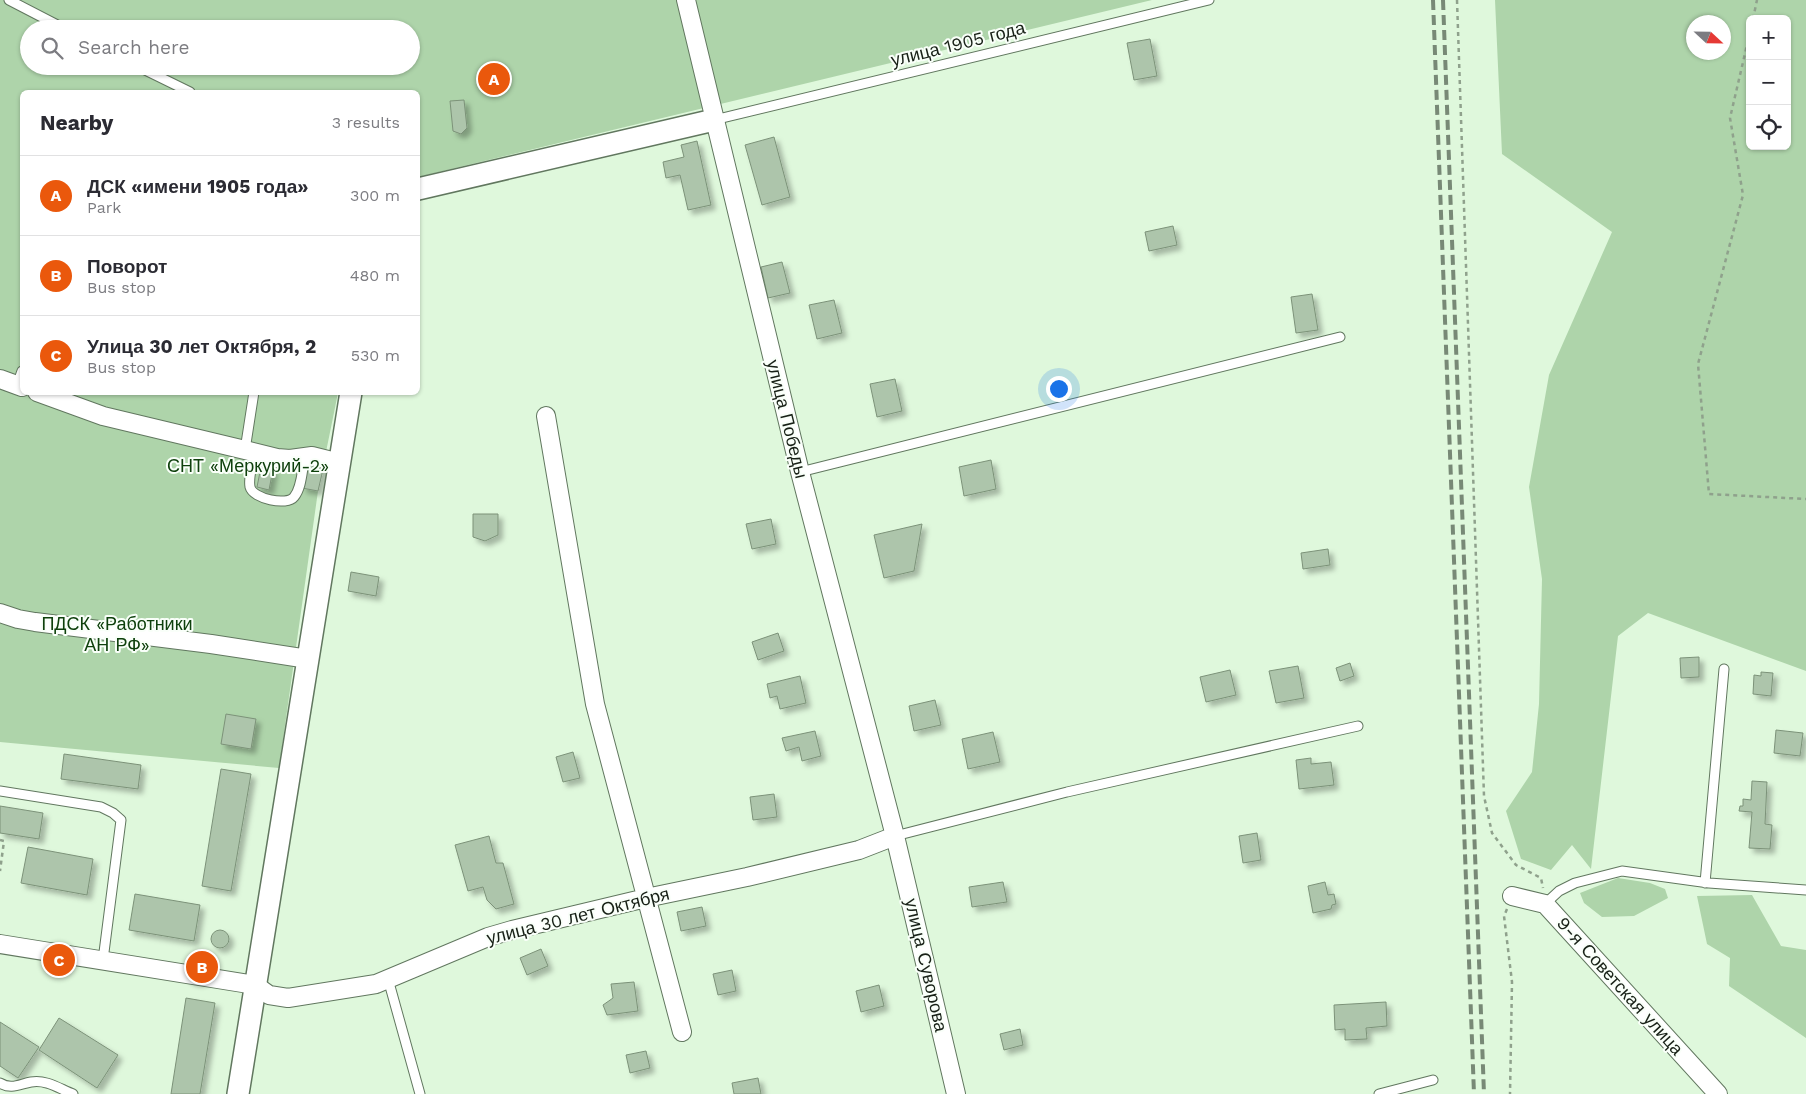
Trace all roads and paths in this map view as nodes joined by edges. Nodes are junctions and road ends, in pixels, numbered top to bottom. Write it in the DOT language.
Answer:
graph roads {
  1 [pos="10,0"];
  2 [pos="686,0"];
  3 [pos="1209,0"];
  4 [pos="1458,0"];
  5 [pos="1757,0"];
  6 [pos="1754,15"];
  7 [pos="48,20"];
  8 [pos="1746,49"];
  9 [pos="155,75"];
  10 [pos="186,90"];
  11 [pos="714,120"];
  12 [pos="420,189"];
  13 [pos="1340,337"];
  14 [pos="0,379"];
  15 [pos="20,381"];
  16 [pos="45,395"];
  17 [pos="254,395"];
  18 [pos="350,395"];
  19 [pos="546,416"];
  20 [pos="250,452"];
  21 [pos="305,457"];
  22 [pos="332,461"];
  23 [pos="800,472"];
  24 [pos="1806,499"];
  25 [pos="0,613"];
  26 [pos="308,660"];
  27 [pos="1724,669"];
  28 [pos="1358,726"];
  29 [pos="0,791"];
  30 [pos="895,836"];
  31 [pos="0,840"];
  32 [pos="0,871"];
  33 [pos="1705,882"];
  34 [pos="1806,890"];
  35 [pos="1512,896"];
  36 [pos="646,898"];
  37 [pos="1545,904"];
  38 [pos="0,944"];
  39 [pos="103,960"];
  40 [pos="388,979"];
  41 [pos="255,985"];
  42 [pos="682,1032"];
  43 [pos="1433,1080"];
  44 [pos="0,1083"];
  45 [pos="73,1094"];
  46 [pos="238,1094"];
  47 [pos="420,1094"];
  48 [pos="956,1094"];
  49 [pos="1379,1094"];
  50 [pos="1510,1094"];
  51 [pos="1718,1094"];
  1 -- 7 [label="lane"];
  2 -- 11 [label="street, улица Победы"];
  3 -- 11 [label="lane, улица 1905 года"];
  4 -- 37 [label="path"];
  5 -- 6 [label="path"];
  8 -- 24 [label="path"];
  9 -- 10 [label="lane"];
  11 -- 12 [label="street"];
  11 -- 23 [label="street, улица Победы"];
  13 -- 23 [label="lane"];
  14 -- 15 [label="street"];
  16 -- 20 [label="street"];
  17 -- 20 [label="lane"];
  18 -- 22 [label="street"];
  19 -- 36 [label="street"];
  20 -- 21 [label="street"];
  20 -- 21 [label="lane"];
  21 -- 22 [label="street"];
  22 -- 26 [label="street"];
  23 -- 30 [label="street, улица Победы"];
  25 -- 26 [label="street"];
  26 -- 41 [label="street"];
  27 -- 33 [label="lane"];
  28 -- 30 [label="lane"];
  29 -- 39 [label="lane"];
  30 -- 36 [label="street, улица 30 лет Октября"];
  30 -- 48 [label="street, улица Суворова"];
  31 -- 32 [label="path"];
  33 -- 34 [label="lane"];
  33 -- 37 [label="lane"];
  35 -- 37 [label="street, 9-я Советская улица"];
  35 -- 50 [label="path"];
  36 -- 40 [label="street, улица 30 лет Октября"];
  36 -- 42 [label="street"];
  37 -- 51 [label="street, 9-я Советская улица"];
  38 -- 39 [label="street, улица 30 лет Октября"];
  39 -- 41 [label="street, улица 30 лет Октября"];
  40 -- 41 [label="street, улица 30 лет Октября"];
  40 -- 47 [label="lane"];
  41 -- 46 [label="street"];
  43 -- 49 [label="lane"];
  44 -- 45 [label="lane"];
}
